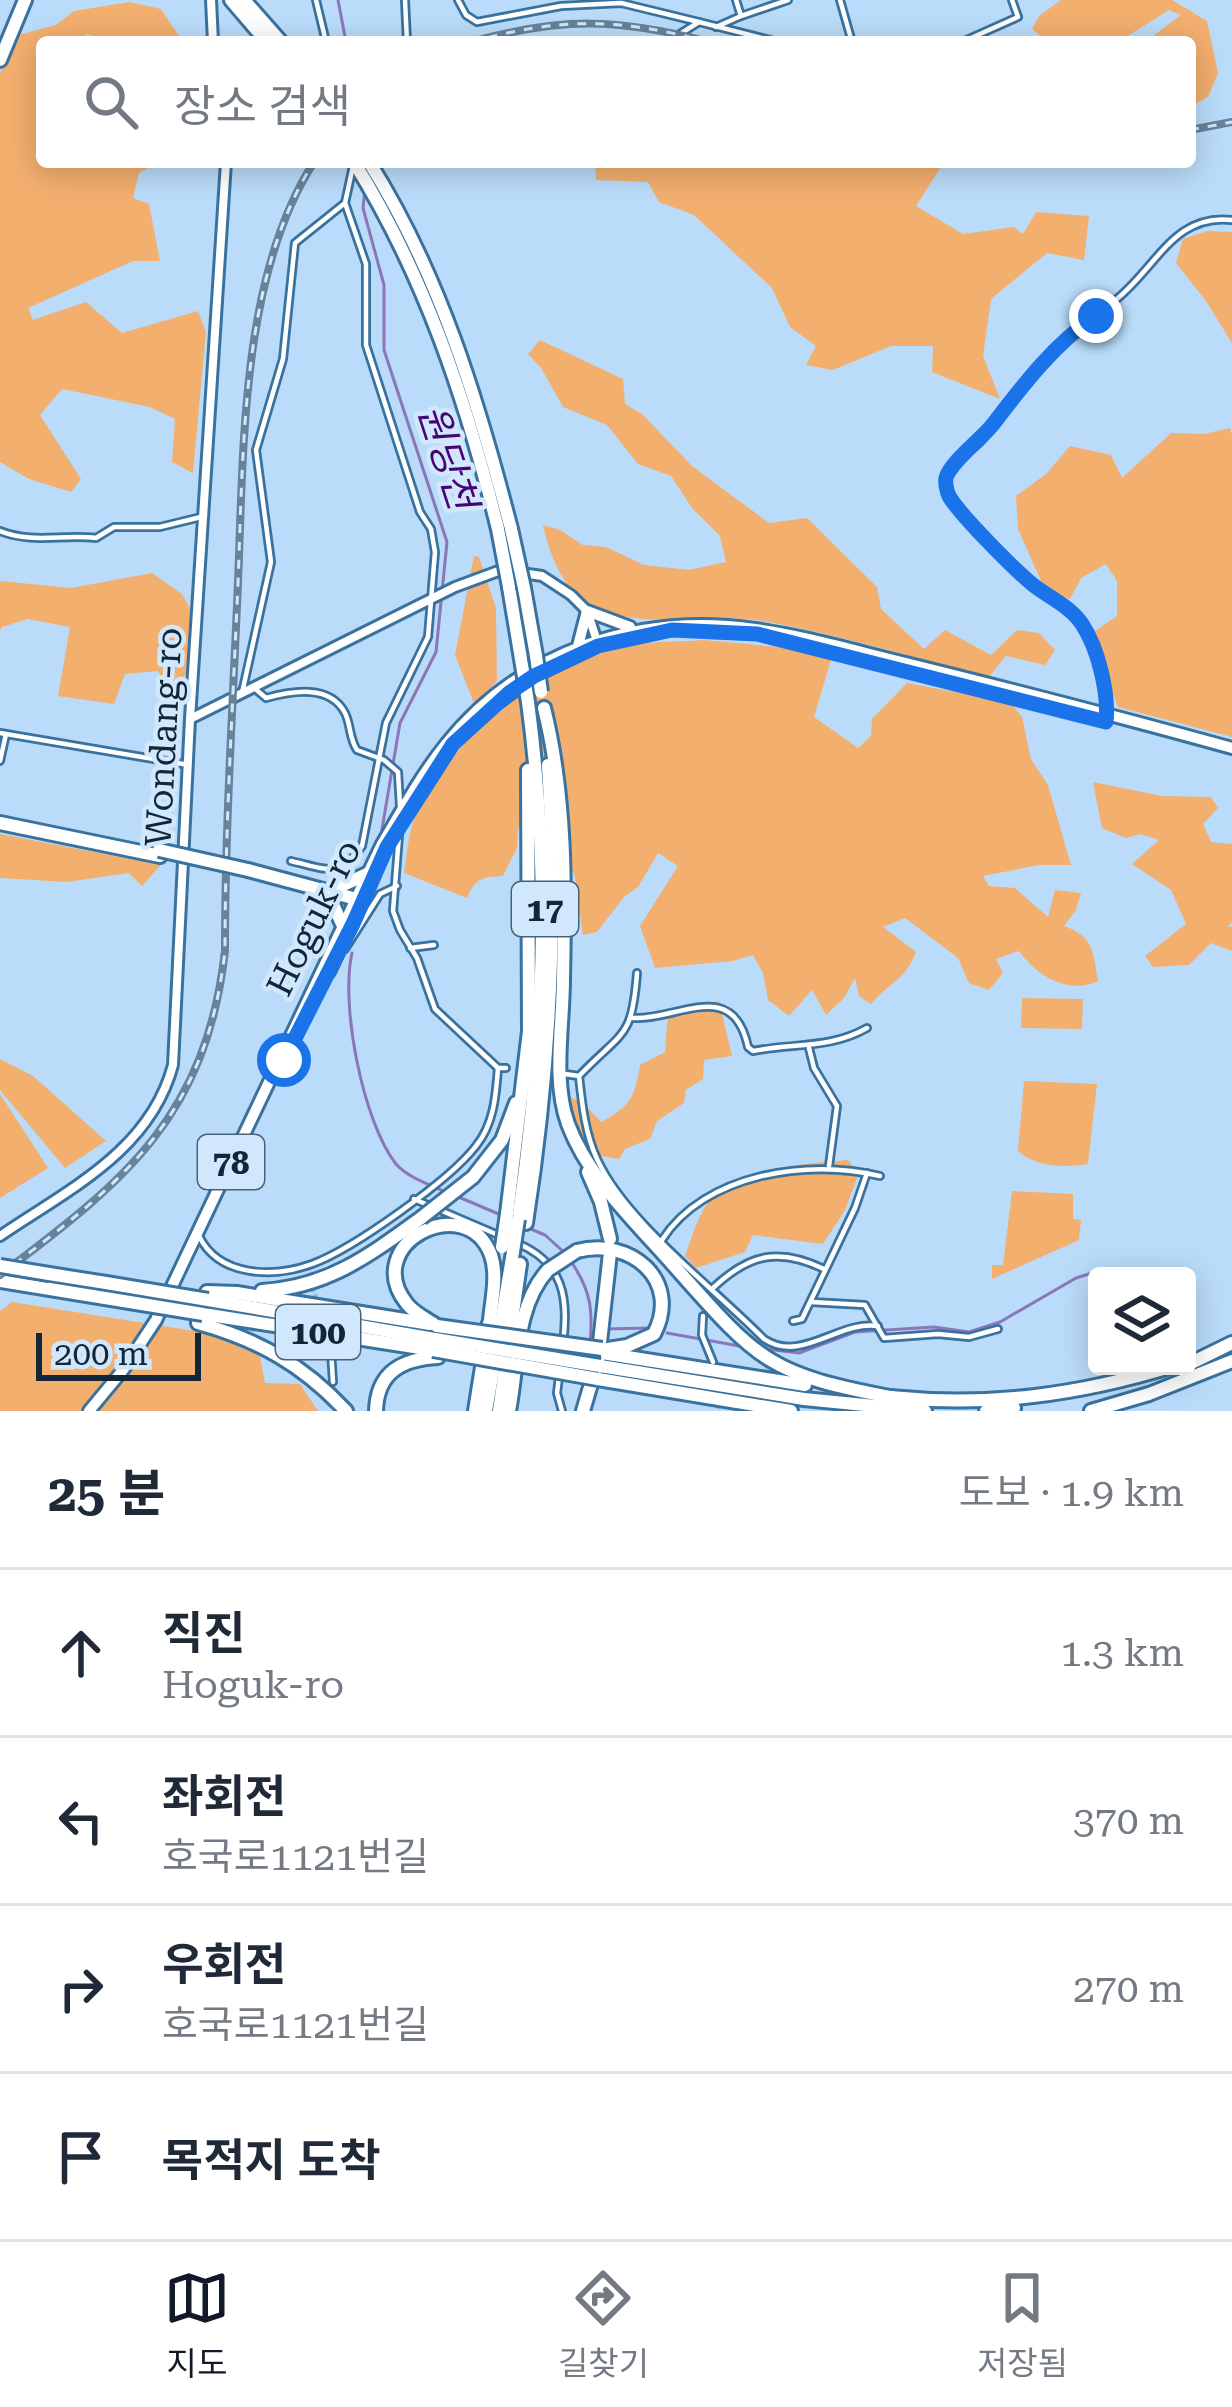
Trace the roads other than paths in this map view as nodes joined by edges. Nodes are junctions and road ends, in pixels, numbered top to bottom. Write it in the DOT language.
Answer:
graph roads {
  1 [pos="21,0"];
  2 [pos="211,0"];
  3 [pos="231,0"];
  4 [pos="244,0"];
  5 [pos="316,0"];
  6 [pos="405,0"];
  7 [pos="458,0"];
  8 [pos="632,0"];
  9 [pos="736,0"];
  10 [pos="788,0"];
  11 [pos="840,0"];
  12 [pos="1012,0"];
  13 [pos="639,7"];
  14 [pos="741,16"];
  15 [pos="699,22"];
  16 [pos="716,27"];
  17 [pos="213,36"];
  18 [pos="262,36"];
  19 [pos="276,36"];
  20 [pos="325,36"];
  21 [pos="406,36"];
  22 [pos="677,36"];
  23 [pos="753,36"];
  24 [pos="850,36"];
  25 [pos="978,36"];
  26 [pos="0,41"];
  27 [pos="0,60"];
  28 [pos="226,168"];
  29 [pos="353,168"];
  30 [pos="357,168"];
  31 [pos="372,168"];
  32 [pos="345,203"];
  33 [pos="1232,220"];
  34 [pos="205,516"];
  35 [pos="504,529"];
  36 [pos="0,531"];
  37 [pos="516,588"];
  38 [pos="433,598"];
  39 [pos="587,611"];
  40 [pos="639,629"];
  41 [pos="597,642"];
  42 [pos="578,646"];
  43 [pos="253,687"];
  44 [pos="242,693"];
  45 [pos="528,708"];
  46 [pos="544,708"];
  47 [pos="190,718"];
  48 [pos="1107,718"];
  49 [pos="3,734"];
  50 [pos="1232,752"];
  51 [pos="381,759"];
  52 [pos="0,761"];
  53 [pos="189,765"];
  54 [pos="400,806"];
  55 [pos="0,819"];
  56 [pos="399,836"];
  57 [pos="292,861"];
  58 [pos="367,874"];
  59 [pos="398,885"];
  60 [pos="330,894"];
  61 [pos="359,901"];
  62 [pos="343,926"];
  63 [pos="434,945"];
  64 [pos="410,948"];
  65 [pos="340,951"];
  66 [pos="637,973"];
  67 [pos="633,1018"];
  68 [pos="867,1028"];
  69 [pos="529,1031"];
  70 [pos="809,1048"];
  71 [pos="565,1074"];
  72 [pos="579,1076"];
  73 [pos="566,1118"];
  74 [pos="828,1168"];
  75 [pos="867,1173"];
  76 [pos="880,1176"];
  77 [pos="417,1197"];
  78 [pos="517,1219"];
  79 [pos="0,1236"];
  80 [pos="199,1237"];
  81 [pos="662,1240"];
  82 [pos="512,1252"];
  83 [pos="0,1266"];
  84 [pos="304,1266"];
  85 [pos="824,1269"];
  86 [pos="308,1276"];
  87 [pos="0,1281"];
  88 [pos="713,1288"];
  89 [pos="237,1293"];
  90 [pos="811,1302"];
  91 [pos="204,1307"];
  92 [pos="703,1316"];
  93 [pos="490,1320"];
  94 [pos="793,1321"];
  95 [pos="998,1329"];
  96 [pos="880,1330"];
  97 [pos="434,1343"];
  98 [pos="1232,1343"];
  99 [pos="332,1351"];
  100 [pos="601,1357"];
  101 [pos="1196,1360"];
  102 [pos="1232,1361"];
  103 [pos="713,1362"];
  104 [pos="1142,1375"];
  105 [pos="1153,1375"];
  106 [pos="330,1386"];
  107 [pos="895,1397"];
  108 [pos="586,1404"];
  109 [pos="91,1411"];
  110 [pos="345,1411"];
  111 [pos="376,1411"];
  112 [pos="473,1411"];
  113 [pos="486,1411"];
  114 [pos="499,1411"];
  115 [pos="509,1411"];
  116 [pos="562,1411"];
  117 [pos="791,1411"];
  118 [pos="925,1411"];
  119 [pos="986,1411"];
  120 [pos="1091,1411"];
  1 -- 26 [label="highway"];
  1 -- 27 [label="highway"];
  2 -- 17 [label="main road"];
  3 -- 18 [label="highway"];
  4 -- 19 [label="highway"];
  5 -- 20 [label="street"];
  6 -- 21 [label="street"];
  7 -- 13 [label="street"];
  8 -- 13 [label="street"];
  9 -- 14 [label="street"];
  10 -- 14 [label="street"];
  11 -- 24 [label="street"];
  12 -- 25 [label="street"];
  13 -- 15 [label="street"];
  14 -- 16 [label="street"];
  15 -- 16 [label="street"];
  15 -- 22 [label="street"];
  16 -- 23 [label="street"];
  28 -- 34 [label="main road, Wondang-ro"];
  29 -- 32 [label="street"];
  30 -- 35 [label="highway, 17"];
  31 -- 35 [label="highway, 17"];
  32 -- 38 [label="street"];
  32 -- 44 [label="street"];
  33 -- 48 [label="street"];
  34 -- 36 [label="street"];
  34 -- 47 [label="main road, Wondang-ro"];
  35 -- 37 [label="highway, 17, bridge"];
  37 -- 45 [label="highway, 17, bridge"];
  37 -- 46 [label="highway, 17, bridge"];
  38 -- 39 [label="main road"];
  38 -- 43 [label="main road"];
  38 -- 51 [label="street"];
  39 -- 40 [label="main road"];
  39 -- 41 [label="main road"];
  39 -- 42 [label="main road"];
  40 -- 41 [label="main road, Hoguk-ro"];
  40 -- 48 [label="main road, Hoguk-ro"];
  41 -- 42 [label="main road, Hoguk-ro"];
  41 -- 48 [label="main road, Hoguk-ro"];
  41 -- 61 [label="main road, Hoguk-ro"];
  42 -- 58 [label="main road, Hoguk-ro"];
  43 -- 44 [label="main road"];
  43 -- 51 [label="street"];
  44 -- 47 [label="main road"];
  45 -- 69 [label="highway"];
  45 -- 78 [label="highway, 17"];
  46 -- 73 [label="highway"];
  46 -- 78 [label="highway, 17"];
  47 -- 53 [label="main road, Wondang-ro"];
  48 -- 50 [label="main road, Hoguk-ro"];
  49 -- 52 [label="street"];
  49 -- 53 [label="street"];
  51 -- 54 [label="street"];
  51 -- 57 [label="street"];
  53 -- 79 [label="main road, Wondang-ro"];
  55 -- 60 [label="highway, bridge"];
  56 -- 59 [label="street"];
  58 -- 60 [label="highway"];
  58 -- 61 [label="main road, Hoguk-ro"];
  59 -- 64 [label="street"];
  59 -- 65 [label="street"];
  60 -- 61 [label="highway"];
  60 -- 62 [label="highway"];
  61 -- 62 [label="main road, Hoguk-ro / 78"];
  61 -- 65 [label="main road, Hoguk-ro / 78"];
  62 -- 80 [label="main road, Hoguk-ro / 78"];
  63 -- 64 [label="street"];
  64 -- 77 [label="street"];
  65 -- 80 [label="main road, Hoguk-ro / 78"];
  66 -- 67 [label="street"];
  67 -- 70 [label="street"];
  67 -- 72 [label="street"];
  68 -- 70 [label="street"];
  69 -- 78 [label="highway"];
  69 -- 89 [label="highway, bridge"];
  70 -- 74 [label="street"];
  71 -- 72 [label="street"];
  72 -- 81 [label="street"];
  73 -- 100 [label="highway"];
  73 -- 107 [label="highway"];
  74 -- 75 [label="street"];
  74 -- 81 [label="street"];
  75 -- 76 [label="street"];
  75 -- 85 [label="street"];
  77 -- 84 [label="street"];
  77 -- 116 [label="street"];
  78 -- 82 [label="highway, bridge"];
  78 -- 82 [label="highway, 17, bridge"];
  80 -- 84 [label="street"];
  80 -- 109 [label="main road, Hoguk-ro / 78"];
  81 -- 88 [label="street"];
  82 -- 93 [label="highway"];
  82 -- 113 [label="highway, 17"];
  82 -- 114 [label="highway, 17"];
  83 -- 91 [label="highway, 100, bridge"];
  84 -- 86 [label="street"];
  85 -- 88 [label="street"];
  85 -- 90 [label="street"];
  87 -- 91 [label="highway, 100, bridge"];
  88 -- 96 [label="street"];
  89 -- 91 [label="highway"];
  89 -- 97 [label="highway"];
  90 -- 94 [label="street"];
  90 -- 96 [label="street"];
  91 -- 97 [label="highway, 100"];
  91 -- 106 [label="highway"];
  92 -- 103 [label="street"];
  93 -- 97 [label="highway"];
  93 -- 112 [label="highway"];
  95 -- 96 [label="street"];
  97 -- 100 [label="highway, 100, bridge"];
  97 -- 100 [label="highway, bridge"];
  97 -- 100 [label="highway, 100, bridge"];
  97 -- 111 [label="highway"];
  98 -- 101 [label="highway"];
  99 -- 106 [label="street"];
  100 -- 107 [label="highway"];
  100 -- 108 [label="highway"];
  100 -- 115 [label="highway, bridge"];
  100 -- 117 [label="highway, 100"];
  100 -- 118 [label="highway, 100"];
  102 -- 120 [label="highway"];
  104 -- 107 [label="highway"];
  105 -- 119 [label="highway"];
  106 -- 110 [label="highway"];
}
